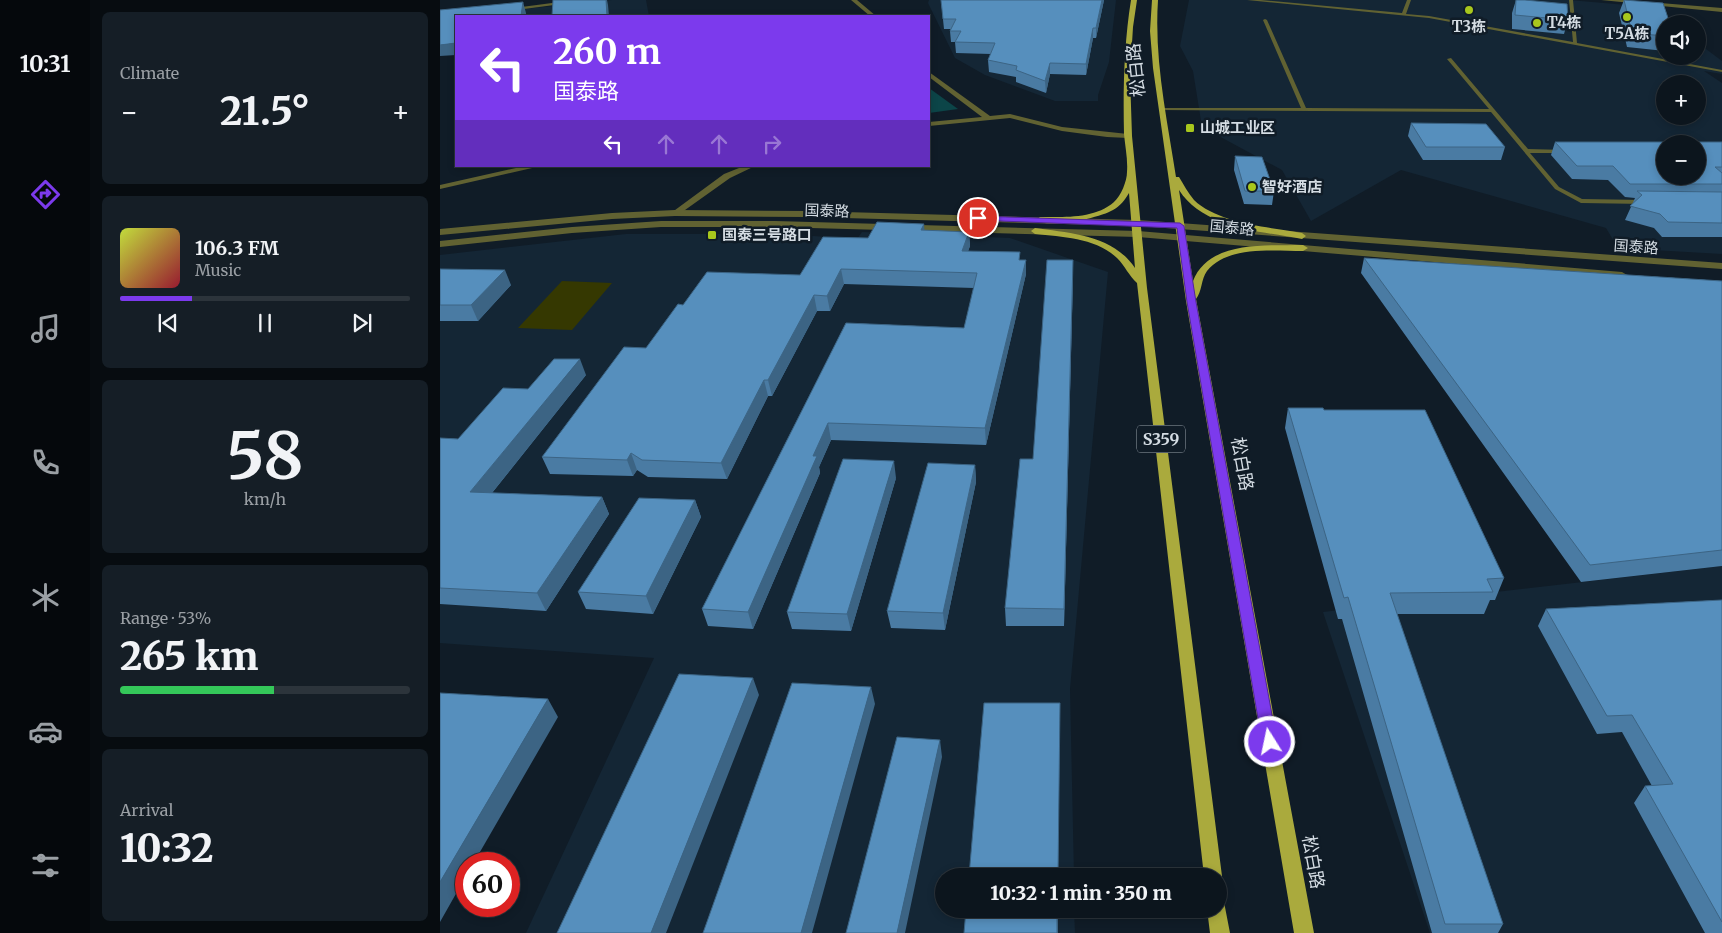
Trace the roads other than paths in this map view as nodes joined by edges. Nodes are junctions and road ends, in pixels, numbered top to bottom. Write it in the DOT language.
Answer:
graph roads {
  1 [pos="589,0"];
  2 [pos="854,0"];
  3 [pos="1134,0"];
  4 [pos="1155,0"];
  5 [pos="1249,0"];
  6 [pos="1409,0"];
  7 [pos="1571,0"];
  8 [pos="1604,0"];
  9 [pos="504,9"];
  10 [pos="1722,10"];
  11 [pos="1403,14"];
  12 [pos="872,15"];
  13 [pos="1265,20"];
  14 [pos="1575,44"];
  15 [pos="1449,59"];
  16 [pos="1722,72"];
  17 [pos="930,75"];
  18 [pos="1161,109"];
  19 [pos="1304,110"];
  20 [pos="1492,111"];
  21 [pos="987,117"];
  22 [pos="930,124"];
  23 [pos="1128,136"];
  24 [pos="1526,151"];
  25 [pos="1566,151"];
  26 [pos="1132,166"];
  27 [pos="532,167"];
  28 [pos="749,167"];
  29 [pos="1172,172"];
  30 [pos="440,187"];
  31 [pos="1656,202"];
  32 [pos="675,213"];
  33 [pos="1040,220"];
  34 [pos="1138,229"];
  35 [pos="1036,231"];
  36 [pos="1181,231"];
  37 [pos="440,232"];
  38 [pos="1302,236"];
  39 [pos="440,244"];
  40 [pos="1303,248"];
  41 [pos="1722,266"];
  42 [pos="1634,276"];
  43 [pos="1142,288"];
  44 [pos="1191,302"];
  45 [pos="1212,868"];
  46 [pos="1218,918"];
  47 [pos="1220,933"];
  48 [pos="1304,933"];
  1 -- 9 [label="street"];
  2 -- 12 [label="street"];
  3 -- 23 [label="main road, 松白路 / S359"];
  4 -- 18 [label="main road, 松白路"];
  5 -- 11 [label="lane"];
  6 -- 11 [label="lane"];
  7 -- 14 [label="lane"];
  8 -- 10 [label="street"];
  11 -- 14 [label="lane"];
  13 -- 19 [label="lane"];
  14 -- 16 [label="lane"];
  15 -- 20 [label="lane"];
  17 -- 21 [label="street"];
  18 -- 19 [label="lane"];
  18 -- 29 [label="main road, 松白路"];
  19 -- 20 [label="lane"];
  20 -- 24 [label="lane"];
  21 -- 22 [label="street"];
  21 -- 23 [label="street"];
  23 -- 26 [label="main road, 松白路 / S359"];
  24 -- 25 [label="lane"];
  24 -- 31 [label="lane"];
  26 -- 33 [label="main road"];
  26 -- 34 [label="main road, 松白路 / S359"];
  27 -- 30 [label="street"];
  28 -- 32 [label="street"];
  29 -- 36 [label="main road, 松白路"];
  29 -- 38 [label="main road"];
  32 -- 33 [label="street, 国泰路"];
  32 -- 37 [label="street, 国泰路"];
  33 -- 34 [label="street, 国泰路"];
  34 -- 35 [label="street, 国泰路"];
  34 -- 36 [label="street, 国泰路"];
  34 -- 43 [label="main road, 松白路 / S359"];
  35 -- 39 [label="street, 国泰路"];
  35 -- 43 [label="main road"];
  36 -- 38 [label="street, 国泰路"];
  36 -- 40 [label="street, 国泰路"];
  36 -- 44 [label="main road, 松白路"];
  38 -- 41 [label="street, 国泰路"];
  40 -- 42 [label="street, 国泰路"];
  40 -- 44 [label="main road"];
  43 -- 45 [label="main road, 松白路 / S359"];
  44 -- 48 [label="main road, 松白路"];
  46 -- 47 [label="main road"];
}
